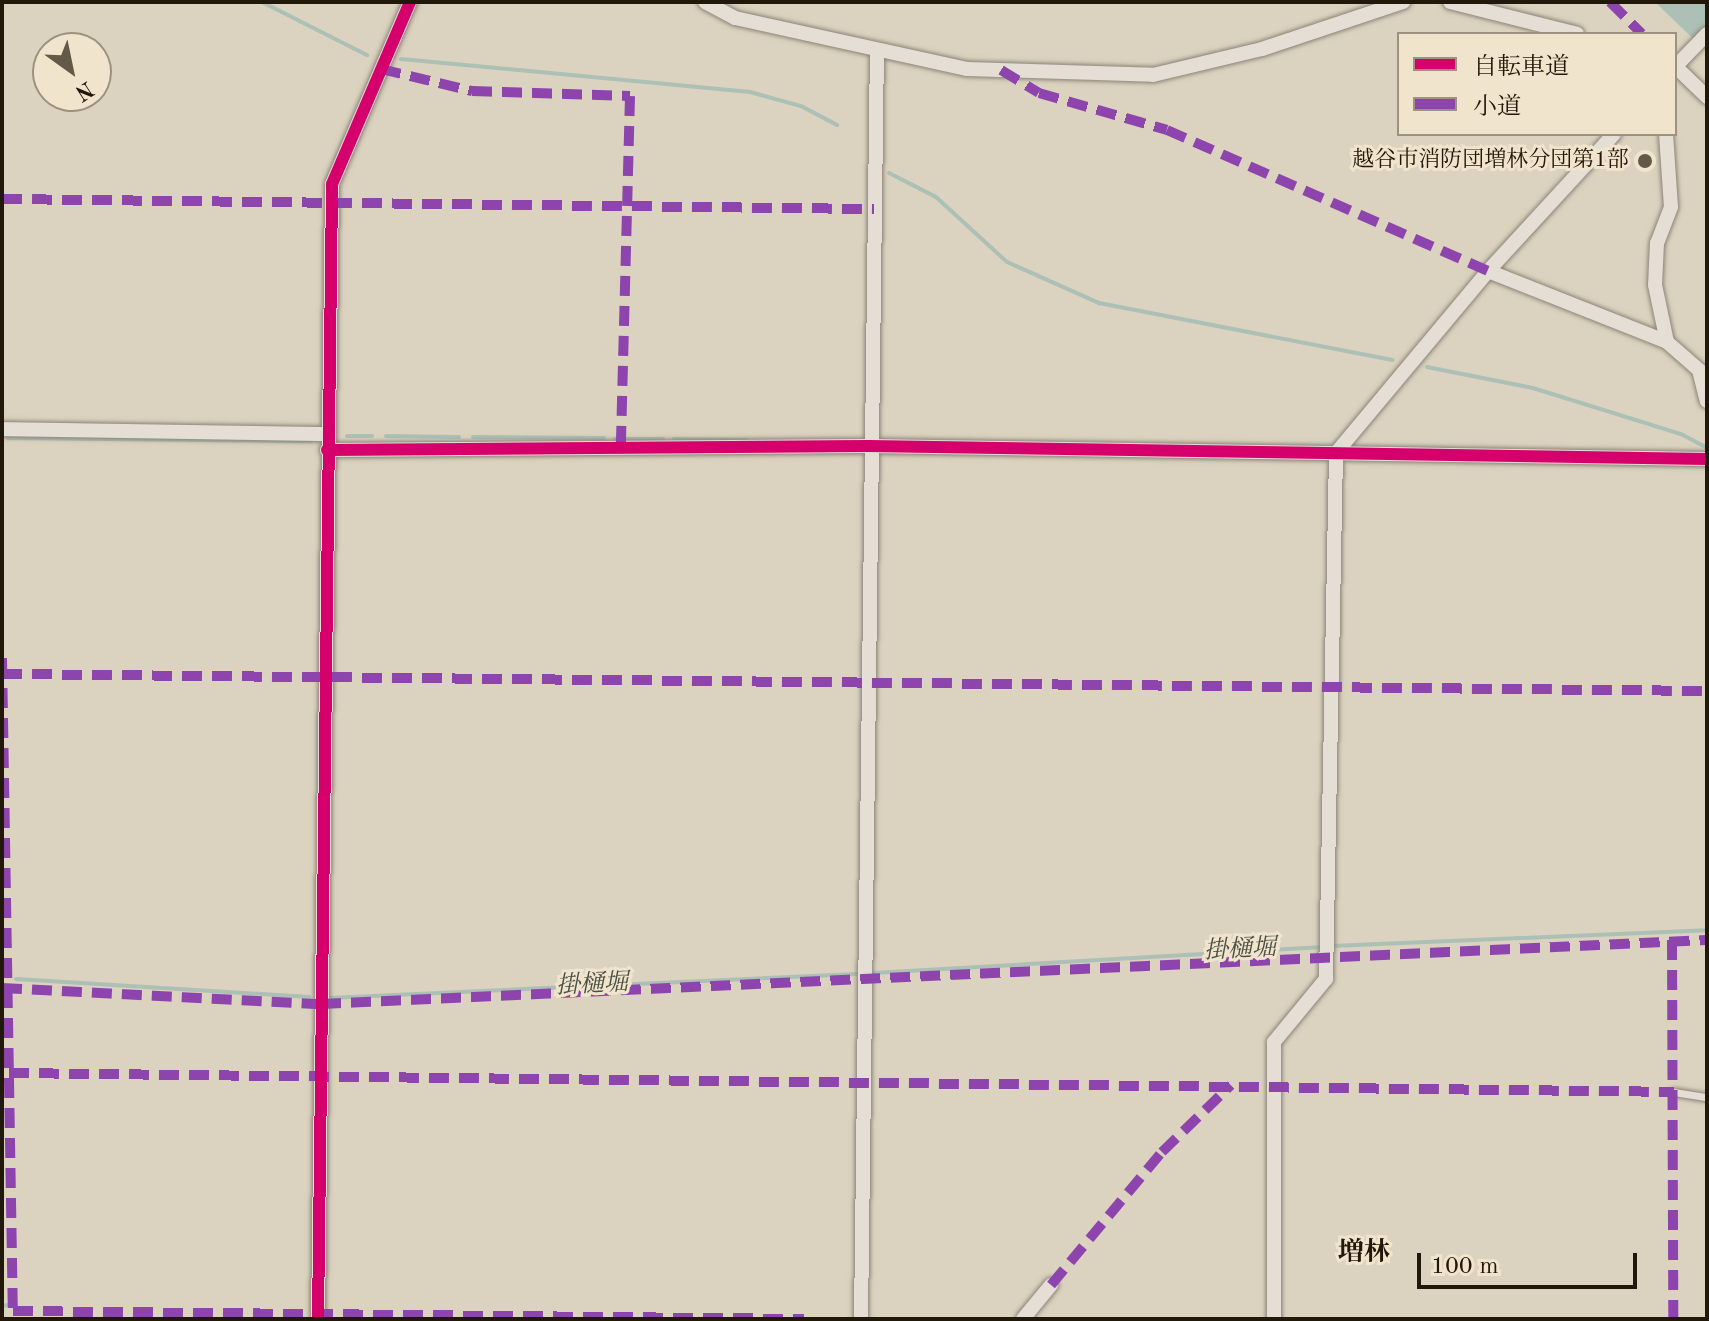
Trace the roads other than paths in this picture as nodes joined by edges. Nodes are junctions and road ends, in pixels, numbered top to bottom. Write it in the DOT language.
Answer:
graph roads {
  1 [pos="410,2"];
  2 [pos="705,2"];
  3 [pos="1403,2"];
  4 [pos="1450,2"];
  5 [pos="1569,32"];
  6 [pos="1707,34"];
  7 [pos="877,52"];
  8 [pos="1677,65"];
  9 [pos="1677,69"];
  10 [pos="1707,97"];
  11 [pos="1612,136"];
  12 [pos="1666,136"];
  13 [pos="1488,271"];
  14 [pos="1667,342"];
  15 [pos="1707,401"];
  16 [pos="2,429"];
  17 [pos="328,434"];
  18 [pos="869,446"];
  19 [pos="327,450"];
  20 [pos="1336,453"];
  21 [pos="1707,459"];
  22 [pos="1674,1092"];
  23 [pos="1707,1097"];
  24 [pos="1051,1285"];
  25 [pos="318,1319"];
  26 [pos="861,1319"];
  27 [pos="1023,1319"];
  28 [pos="1274,1319"];
  1 -- 17 [label="street"];
  2 -- 7 [label="street"];
  3 -- 7 [label="street"];
  4 -- 5 [label="street"];
  6 -- 8 [label="street"];
  7 -- 18 [label="street"];
  9 -- 10 [label="street"];
  11 -- 13 [label="street"];
  12 -- 14 [label="street"];
  13 -- 14 [label="street"];
  13 -- 20 [label="street"];
  14 -- 15 [label="street"];
  16 -- 17 [label="street"];
  17 -- 19 [label="street"];
  18 -- 19 [label="street"];
  18 -- 20 [label="street"];
  18 -- 26 [label="street"];
  19 -- 25 [label="street"];
  20 -- 21 [label="street"];
  20 -- 28 [label="street"];
  22 -- 23 [label="lane"];
  24 -- 27 [label="street"];
}
